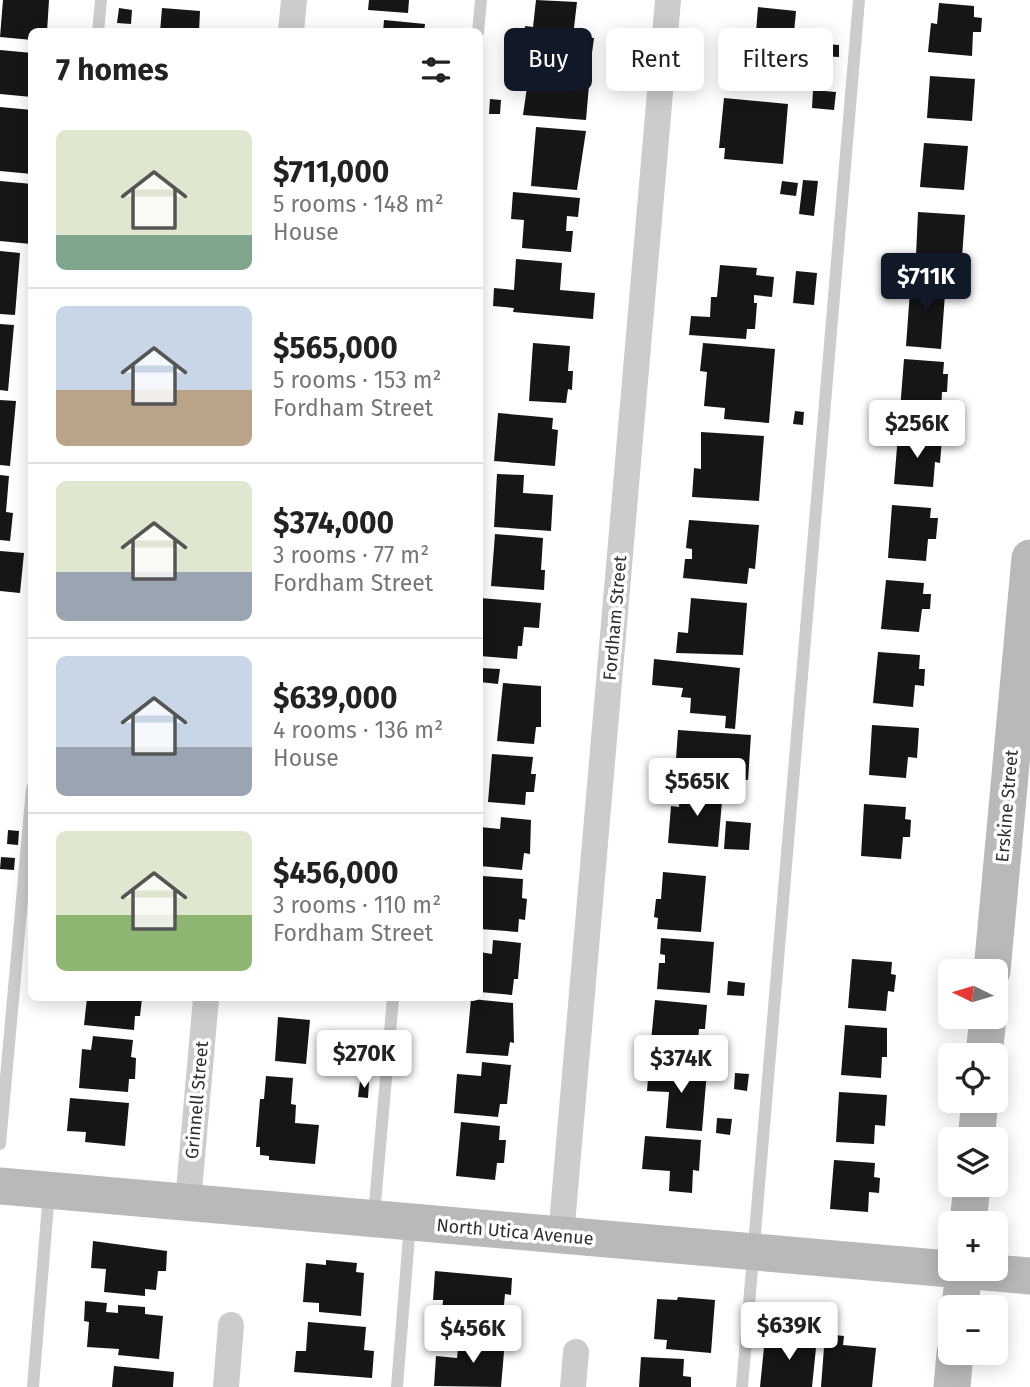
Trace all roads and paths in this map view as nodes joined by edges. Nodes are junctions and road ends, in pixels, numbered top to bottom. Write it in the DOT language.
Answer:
graph roads {
  1 [pos="101,0"];
  2 [pos="294,0"];
  3 [pos="481,0"];
  4 [pos="668,0"];
  5 [pos="859,0"];
  6 [pos="99,28"];
  7 [pos="291,28"];
  8 [pos="478,28"];
  9 [pos="1030,558"];
  10 [pos="28,832"];
  11 [pos="993,959"];
  12 [pos="206,1001"];
  13 [pos="393,1001"];
  14 [pos="0,1144"];
  15 [pos="0,1186"];
  16 [pos="49,1190"];
  17 [pos="188,1202"];
  18 [pos="373,1219"];
  19 [pos="410,1222"];
  20 [pos="561,1236"];
  21 [pos="754,1253"];
  22 [pos="938,1268"];
  23 [pos="1008,1274"];
  24 [pos="1030,1276"];
  25 [pos="231,1325"];
  26 [pos="576,1352"];
  27 [pos="954,1365"];
  28 [pos="33,1387"];
  29 [pos="226,1387"];
  30 [pos="397,1387"];
  31 [pos="573,1387"];
  32 [pos="742,1387"];
  33 [pos="952,1387"];
  1 -- 6 [label="lane"];
  2 -- 7 [label="street"];
  3 -- 8 [label="lane"];
  4 -- 20 [label="street, Fordham Street"];
  5 -- 21 [label="lane"];
  9 -- 11 [label="street, Erskine Street"];
  10 -- 14 [label="lane"];
  12 -- 17 [label="street, Grinnell Street"];
  13 -- 18 [label="lane"];
  15 -- 16 [label="street, North Utica Avenue"];
  16 -- 17 [label="street, North Utica Avenue"];
  16 -- 28 [label="lane"];
  17 -- 18 [label="street, North Utica Avenue"];
  18 -- 19 [label="street, North Utica Avenue"];
  19 -- 20 [label="street, North Utica Avenue"];
  19 -- 30 [label="lane"];
  20 -- 21 [label="street, North Utica Avenue"];
  21 -- 22 [label="street, North Utica Avenue"];
  21 -- 32 [label="lane"];
  23 -- 24 [label="street, North Utica Avenue"];
  25 -- 29 [label="street"];
  26 -- 31 [label="street"];
  27 -- 33 [label="street"];
}
